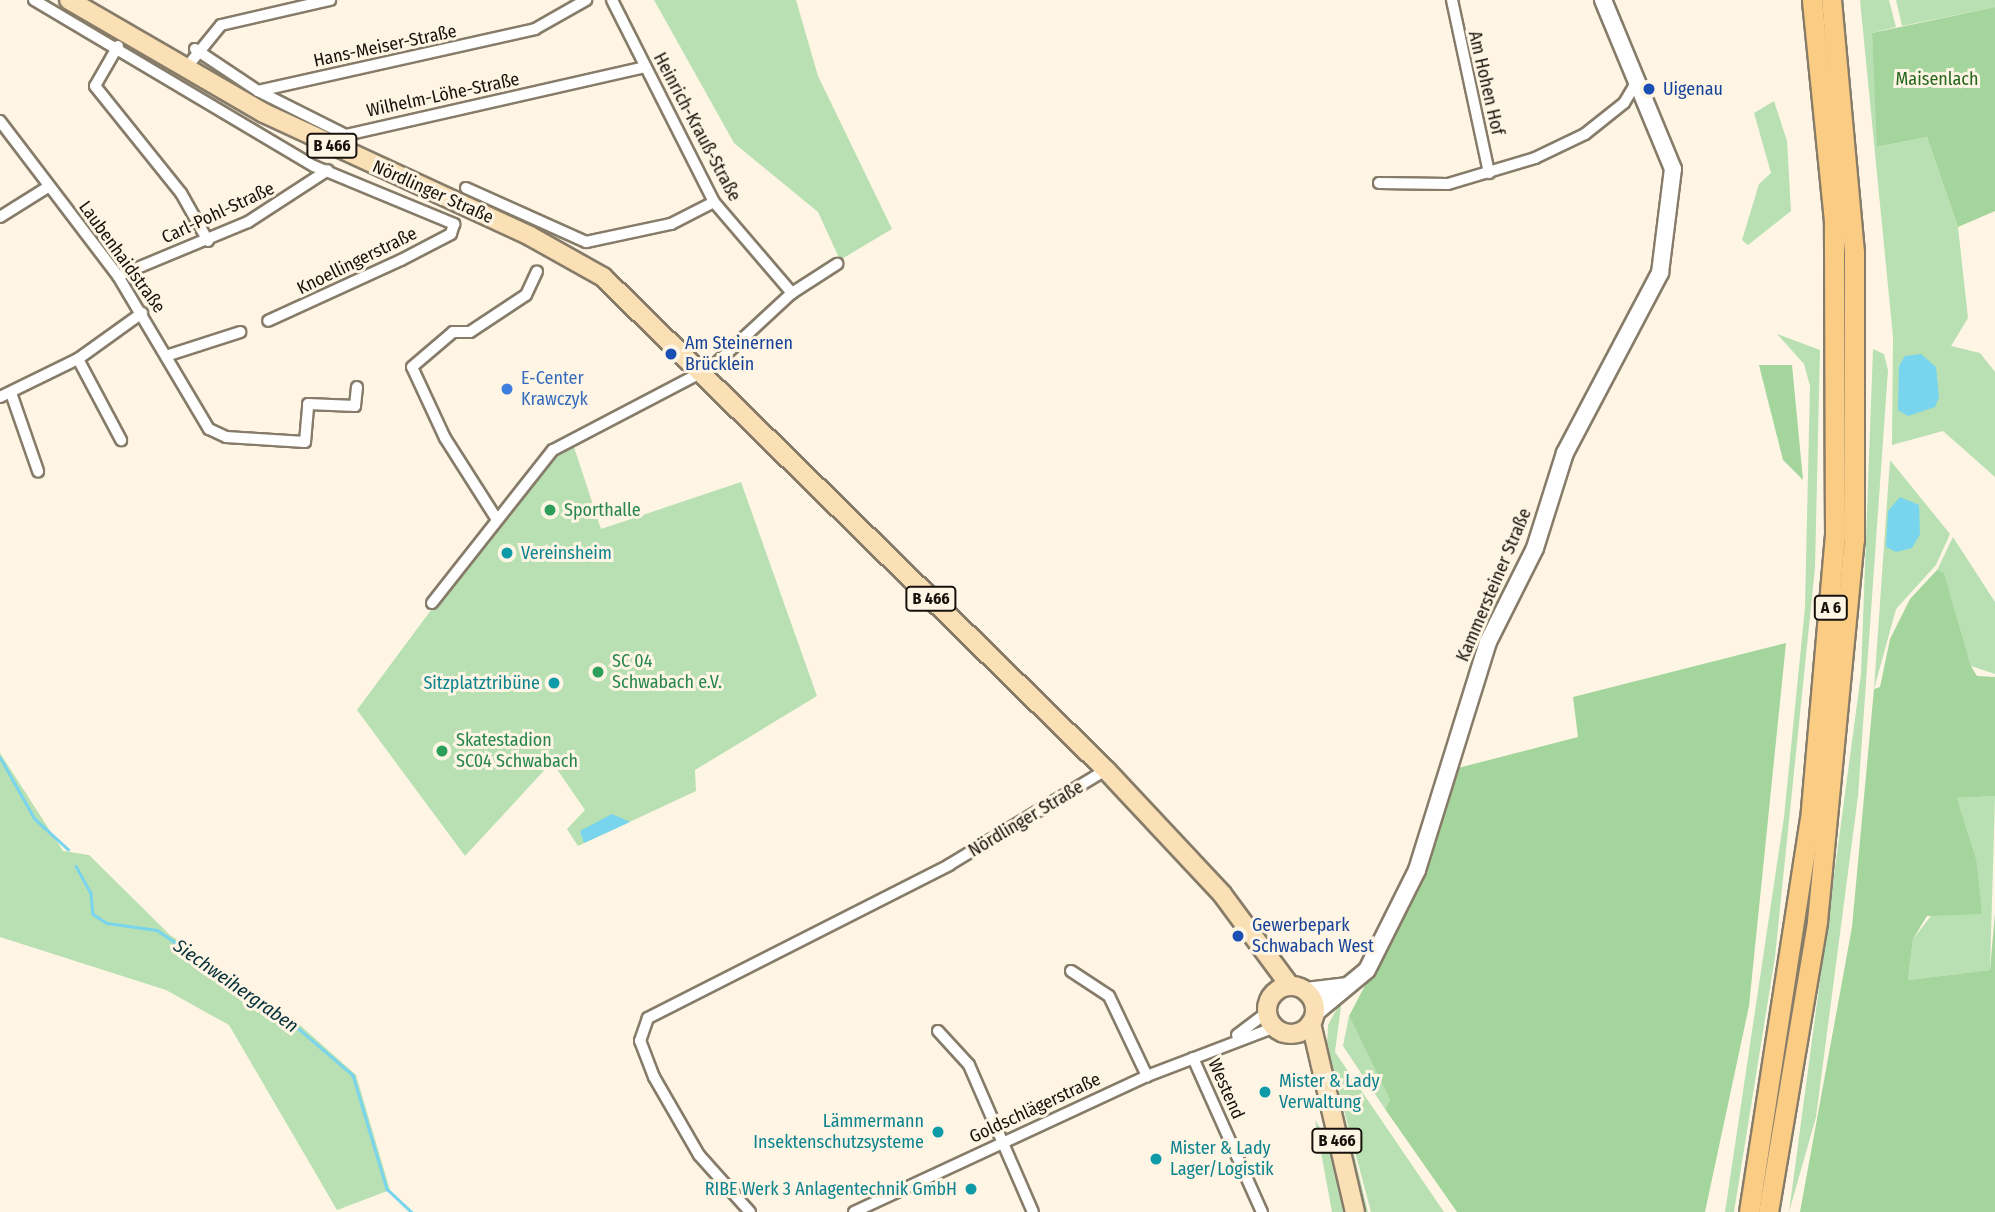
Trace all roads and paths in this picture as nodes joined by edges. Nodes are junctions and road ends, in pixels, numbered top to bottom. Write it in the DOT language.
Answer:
graph roads {
  1 [pos="34,0"];
  2 [pos="69,0"];
  3 [pos="330,0"];
  4 [pos="586,0"];
  5 [pos="612,0"];
  6 [pos="1452,0"];
  7 [pos="1603,0"];
  8 [pos="1812,0"];
  9 [pos="1831,0"];
  10 [pos="118,46"];
  11 [pos="195,49"];
  12 [pos="645,67"];
  13 [pos="186,68"];
  14 [pos="1637,80"];
  15 [pos="258,91"];
  16 [pos="0,121"];
  17 [pos="328,170"];
  18 [pos="1489,173"];
  19 [pos="1379,183"];
  20 [pos="48,187"];
  21 [pos="467,188"];
  22 [pos="714,202"];
  23 [pos="0,215"];
  24 [pos="454,224"];
  25 [pos="208,241"];
  26 [pos="837,264"];
  27 [pos="537,271"];
  28 [pos="118,276"];
  29 [pos="792,293"];
  30 [pos="142,313"];
  31 [pos="268,321"];
  32 [pos="240,332"];
  33 [pos="169,355"];
  34 [pos="78,359"];
  35 [pos="705,370"];
  36 [pos="357,387"];
  37 [pos="6,395"];
  38 [pos="121,440"];
  39 [pos="38,471"];
  40 [pos="496,518"];
  41 [pos="432,603"];
  42 [pos="1106,770"];
  43 [pos="1259,948"];
  44 [pos="1071,971"];
  45 [pos="1347,986"];
  46 [pos="1298,989"];
  47 [pos="1277,1016"];
  48 [pos="1313,1018"];
  49 [pos="938,1031"];
  50 [pos="1232,1039"];
  51 [pos="1193,1058"];
  52 [pos="1317,1070"];
  53 [pos="1147,1076"];
  54 [pos="1003,1142"];
  55 [pos="750,1212"];
  56 [pos="854,1212"];
  57 [pos="1033,1212"];
  58 [pos="1262,1212"];
  59 [pos="1354,1212"];
  60 [pos="1749,1212"];
  61 [pos="1768,1212"];
  1 -- 10 [label="street, Nördlinger Straße"];
  2 -- 13 [label="main road, Nördlinger Straße / B 466"];
  3 -- 11 [label="street"];
  4 -- 15 [label="street, Hans-Meiser-Straße"];
  5 -- 12 [label="street, Heinrich-Krauß-Straße"];
  6 -- 18 [label="street, Am Hohen Hof"];
  7 -- 14 [label="street, Kammersteiner Straße"];
  8 -- 60 [label="highway, A 6"];
  9 -- 61 [label="highway, A 6"];
  10 -- 17 [label="street, Nördlinger Straße"];
  10 -- 25 [label="street"];
  11 -- 13 [label="street"];
  11 -- 15 [label="street"];
  12 -- 15 [label="street, Wilhelm-Löhe-Straße"];
  12 -- 22 [label="street, Heinrich-Krauß-Straße"];
  13 -- 35 [label="main road, Nördlinger Straße / B 466"];
  14 -- 18 [label="street"];
  14 -- 45 [label="street, Kammersteiner Straße"];
  16 -- 20 [label="street, Laubenhaidstraße"];
  17 -- 24 [label="street, Nördlinger Straße"];
  17 -- 25 [label="street, Carl-Pohl-Straße"];
  18 -- 19 [label="street"];
  20 -- 23 [label="street"];
  20 -- 28 [label="street, Laubenhaidstraße"];
  21 -- 22 [label="street"];
  22 -- 29 [label="street, Heinrich-Krauß-Straße"];
  24 -- 31 [label="street, Knoellingerstraße"];
  25 -- 28 [label="street, Carl-Pohl-Straße"];
  26 -- 29 [label="street"];
  27 -- 40 [label="street"];
  28 -- 30 [label="street, Laubenhaidstraße"];
  29 -- 35 [label="street"];
  30 -- 33 [label="street, Laubenhaidstraße"];
  30 -- 34 [label="street"];
  32 -- 33 [label="street"];
  33 -- 36 [label="street, Laubenhaidstraße"];
  34 -- 37 [label="street"];
  34 -- 38 [label="street"];
  35 -- 40 [label="street"];
  35 -- 42 [label="main road, Nördlinger Straße / B 466"];
  37 -- 39 [label="street"];
  40 -- 41 [label="street"];
  42 -- 43 [label="main road, B 466"];
  42 -- 55 [label="street, Nördlinger Straße"];
  43 -- 46 [label="main road, B 466"];
  43 -- 47 [label="main road, B 466"];
  44 -- 53 [label="street"];
  45 -- 46 [label="street"];
  45 -- 48 [label="street, Kammersteiner Straße"];
  46 -- 47 [label="main road"];
  46 -- 48 [label="main road"];
  47 -- 48 [label="main road"];
  47 -- 50 [label="street, Goldschlägerstraße"];
  47 -- 50 [label="street, Goldschlägerstraße"];
  47 -- 52 [label="main road, B 466"];
  48 -- 52 [label="main road, B 466"];
  49 -- 54 [label="street"];
  50 -- 51 [label="street, Goldschlägerstraße"];
  51 -- 53 [label="street, Goldschlägerstraße"];
  51 -- 58 [label="street, Westend"];
  52 -- 59 [label="main road, B 466"];
  53 -- 54 [label="street, Goldschlägerstraße"];
  54 -- 56 [label="street, Goldschlägerstraße"];
  54 -- 57 [label="street"];
}
